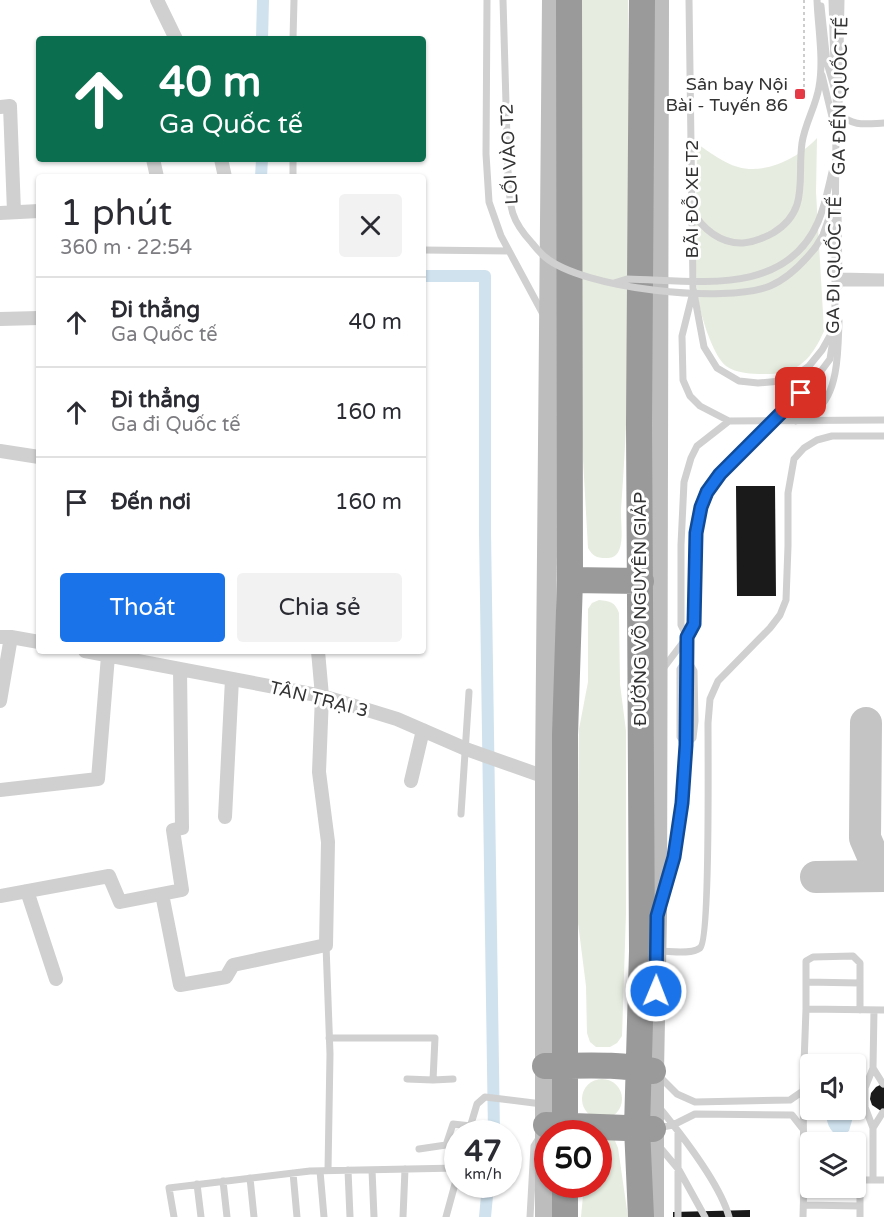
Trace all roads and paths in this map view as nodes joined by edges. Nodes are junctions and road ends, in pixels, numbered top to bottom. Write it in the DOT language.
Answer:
graph roads {
  1 [pos="157,0"];
  2 [pos="294,0"];
  3 [pos="487,0"];
  4 [pos="503,0"];
  5 [pos="552,0"];
  6 [pos="569,0"];
  7 [pos="642,0"];
  8 [pos="659,0"];
  9 [pos="689,0"];
  10 [pos="804,0"];
  11 [pos="819,0"];
  12 [pos="832,0"];
  13 [pos="839,0"];
  14 [pos="175,36"];
  15 [pos="293,36"];
  16 [pos="821,72"];
  17 [pos="836,92"];
  18 [pos="804,99"];
  19 [pos="551,100"];
  20 [pos="0,107"];
  21 [pos="839,113"];
  22 [pos="884,123"];
  23 [pos="838,156"];
  24 [pos="834,164"];
  25 [pos="838,192"];
  26 [pos="692,210"];
  27 [pos="36,211"];
  28 [pos="14,212"];
  29 [pos="0,213"];
  30 [pos="569,232"];
  31 [pos="426,250"];
  32 [pos="509,251"];
  33 [pos="884,276"];
  34 [pos="839,280"];
  35 [pos="614,283"];
  36 [pos="884,283"];
  37 [pos="693,291"];
  38 [pos="36,318"];
  39 [pos="0,319"];
  40 [pos="549,325"];
  41 [pos="835,327"];
  42 [pos="884,420"];
  43 [pos="729,421"];
  44 [pos="796,421"];
  45 [pos="884,436"];
  46 [pos="0,451"];
  47 [pos="36,457"];
  48 [pos="570,580"];
  49 [pos="641,581"];
  50 [pos="6,637"];
  51 [pos="687,637"];
  52 [pos="36,642"];
  53 [pos="99,654"];
  54 [pos="318,654"];
  55 [pos="108,656"];
  56 [pos="687,659"];
  57 [pos="180,669"];
  58 [pos="658,675"];
  59 [pos="232,679"];
  60 [pos="469,692"];
  61 [pos="321,696"];
  62 [pos="0,701"];
  63 [pos="423,730"];
  64 [pos="686,745"];
  65 [pos="466,748"];
  66 [pos="545,777"];
  67 [pos="411,781"];
  68 [pos="0,790"];
  69 [pos="461,814"];
  70 [pos="225,817"];
  71 [pos="27,891"];
  72 [pos="162,894"];
  73 [pos="0,896"];
  74 [pos="564,914"];
  75 [pos="657,916"];
  76 [pos="545,942"];
  77 [pos="326,945"];
  78 [pos="647,947"];
  79 [pos="56,979"];
  80 [pos="806,982"];
  81 [pos="860,983"];
  82 [pos="806,1009"];
  83 [pos="861,1010"];
  84 [pos="874,1010"];
  85 [pos="884,1010"];
  86 [pos="329,1038"];
  87 [pos="804,1054"];
  88 [pos="555,1066"];
  89 [pos="873,1068"];
  90 [pos="646,1069"];
  91 [pos="407,1079"];
  92 [pos="433,1080"];
  93 [pos="453,1080"];
  94 [pos="883,1084"];
  95 [pos="800,1093"];
  96 [pos="883,1112"];
  97 [pos="473,1120"];
  98 [pos="552,1120"];
  99 [pos="555,1120"];
  100 [pos="803,1120"];
  101 [pos="612,1127"];
  102 [pos="873,1128"];
  103 [pos="803,1130"];
  104 [pos="659,1131"];
  105 [pos="444,1145"];
  106 [pos="534,1146"];
  107 [pos="419,1149"];
  108 [pos="444,1168"];
  109 [pos="405,1169"];
  110 [pos="348,1170"];
  111 [pos="372,1170"];
  112 [pos="679,1170"];
  113 [pos="324,1171"];
  114 [pos="293,1173"];
  115 [pos="250,1178"];
  116 [pos="866,1180"];
  117 [pos="873,1180"];
  118 [pos="884,1180"];
  119 [pos="223,1181"];
  120 [pos="197,1184"];
  121 [pos="451,1198"];
  122 [pos="547,1198"];
  123 [pos="565,1198"];
  124 [pos="805,1198"];
  125 [pos="859,1198"];
  126 [pos="804,1205"];
  127 [pos="860,1206"];
  128 [pos="174,1217"];
  129 [pos="201,1217"];
  130 [pos="227,1217"];
  131 [pos="254,1217"];
  132 [pos="297,1217"];
  133 [pos="324,1217"];
  134 [pos="350,1217"];
  135 [pos="374,1217"];
  136 [pos="403,1217"];
  137 [pos="446,1217"];
  138 [pos="530,1217"];
  139 [pos="545,1217"];
  140 [pos="565,1217"];
  141 [pos="641,1217"];
  142 [pos="654,1217"];
  143 [pos="678,1217"];
  144 [pos="705,1217"];
  145 [pos="729,1217"];
  146 [pos="803,1217"];
  147 [pos="860,1217"];
  1 -- 14 [label="street"];
  2 -- 15 [label="lane"];
  3 -- 32 [label="lane"];
  4 -- 35 [label="lane, LỐI VÀO T2, bridge"];
  5 -- 19 [label="main road"];
  6 -- 30 [label="highway"];
  7 -- 49 [label="highway, ĐƯỜNG VÕ NGUYÊN GIÁP"];
  8 -- 58 [label="main road, ĐƯỜNG VÕ NGUYÊN GIÁP"];
  9 -- 26 [label="lane, BÃI ĐỖ XE T2"];
  10 -- 18 [label="path"];
  11 -- 16 [label="lane"];
  11 -- 17 [label="lane, GA ĐI QUỐC TẾ"];
  12 -- 21 [label="lane"];
  13 -- 17 [label="lane, GA ĐI QUỐC TẾ, bridge"];
  13 -- 21 [label="lane, GA ĐẾN QUỐC TẾ"];
  16 -- 23 [label="lane"];
  16 -- 26 [label="lane, GA ĐẾN QUỐC TẾ"];
  17 -- 24 [label="lane, GA ĐI QUỐC TẾ, bridge"];
  19 -- 30 [label="highway"];
  19 -- 40 [label="main road"];
  20 -- 28 [label="street"];
  21 -- 22 [label="lane"];
  21 -- 23 [label="lane, GA ĐẾN QUỐC TẾ"];
  23 -- 25 [label="lane, GA ĐẾN QUỐC TẾ"];
  24 -- 35 [label="lane, bridge"];
  24 -- 41 [label="lane, GA ĐI QUỐC TẾ, bridge"];
  25 -- 34 [label="lane, GA ĐẾN QUỐC TẾ"];
  25 -- 35 [label="lane, GA ĐẾN QUỐC TẾ, bridge"];
  26 -- 37 [label="lane, BÃI ĐỖ XE T2"];
  27 -- 28 [label="street"];
  28 -- 29 [label="street"];
  30 -- 48 [label="highway"];
  31 -- 32 [label="lane"];
  32 -- 40 [label="lane"];
  33 -- 34 [label="lane"];
  34 -- 36 [label="lane"];
  34 -- 44 [label="lane, GA ĐẾN QUỐC TẾ"];
  37 -- 41 [label="lane"];
  37 -- 43 [label="lane"];
  38 -- 39 [label="street"];
  40 -- 66 [label="main road"];
  41 -- 51 [label="lane, GA ĐI QUỐC TẾ, bridge"];
  42 -- 44 [label="lane"];
  43 -- 44 [label="lane"];
  43 -- 51 [label="lane"];
  45 -- 78 [label="lane"];
  46 -- 47 [label="street"];
  48 -- 49 [label="highway"];
  48 -- 74 [label="highway"];
  49 -- 78 [label="highway, ĐƯỜNG VÕ NGUYÊN GIÁP"];
  50 -- 52 [label="street"];
  50 -- 62 [label="street"];
  51 -- 56 [label="lane"];
  51 -- 58 [label="lane"];
  53 -- 55 [label="street, TÂN TRẠI 3"];
  54 -- 61 [label="street"];
  55 -- 57 [label="street, TÂN TRẠI 3"];
  55 -- 68 [label="street"];
  56 -- 64 [label="lane"];
  56 -- 64 [label="lane"];
  57 -- 59 [label="street, TÂN TRẠI 3"];
  57 -- 72 [label="street"];
  58 -- 75 [label="main road, ĐƯỜNG VÕ NGUYÊN GIÁP"];
  59 -- 61 [label="street, TÂN TRẠI 3"];
  59 -- 70 [label="street"];
  60 -- 65 [label="lane"];
  61 -- 63 [label="street, TÂN TRẠI 3"];
  61 -- 77 [label="street"];
  63 -- 65 [label="street, TÂN TRẠI 3"];
  63 -- 67 [label="street"];
  64 -- 75 [label="lane"];
  65 -- 66 [label="street, TÂN TRẠI 3"];
  65 -- 69 [label="lane"];
  66 -- 76 [label="main road"];
  71 -- 72 [label="street"];
  71 -- 73 [label="street"];
  71 -- 79 [label="street"];
  72 -- 77 [label="street"];
  74 -- 76 [label="main road"];
  74 -- 88 [label="highway"];
  75 -- 78 [label="main road"];
  76 -- 88 [label="main road"];
  77 -- 86 [label="lane"];
  78 -- 90 [label="highway, ĐƯỜNG VÕ NGUYÊN GIÁP"];
  80 -- 81 [label="lane"];
  80 -- 81 [label="lane"];
  80 -- 82 [label="lane"];
  81 -- 83 [label="lane"];
  82 -- 83 [label="lane"];
  82 -- 87 [label="lane"];
  83 -- 84 [label="lane"];
  84 -- 85 [label="lane"];
  84 -- 89 [label="lane"];
  86 -- 92 [label="lane"];
  86 -- 113 [label="lane"];
  88 -- 90 [label="highway"];
  88 -- 99 [label="highway"];
  89 -- 94 [label="lane"];
  89 -- 102 [label="lane"];
  90 -- 95 [label="lane"];
  90 -- 104 [label="highway, ĐƯỜNG VÕ NGUYÊN GIÁP"];
  90 -- 104 [label="main road, ĐƯỜNG VÕ NGUYÊN GIÁP"];
  91 -- 92 [label="lane"];
  92 -- 93 [label="lane"];
  96 -- 102 [label="lane"];
  97 -- 98 [label="lane"];
  100 -- 103 [label="lane"];
  101 -- 104 [label="highway"];
  102 -- 117 [label="lane"];
  103 -- 104 [label="lane"];
  104 -- 112 [label="lane"];
  104 -- 112 [label="lane"];
  104 -- 141 [label="highway, ĐƯỜNG VÕ NGUYÊN GIÁP"];
  104 -- 142 [label="main road, ĐƯỜNG VÕ NGUYÊN GIÁP"];
  104 -- 145 [label="lane"];
  105 -- 107 [label="lane"];
  106 -- 138 [label="lane"];
  108 -- 109 [label="lane"];
  109 -- 111 [label="lane"];
  109 -- 136 [label="lane"];
  110 -- 111 [label="lane"];
  110 -- 113 [label="lane"];
  110 -- 134 [label="lane"];
  111 -- 135 [label="lane"];
  112 -- 143 [label="lane"];
  112 -- 144 [label="lane"];
  113 -- 114 [label="lane"];
  113 -- 133 [label="lane"];
  114 -- 115 [label="lane"];
  114 -- 132 [label="lane"];
  115 -- 119 [label="lane"];
  115 -- 131 [label="lane"];
  116 -- 117 [label="lane"];
  117 -- 118 [label="lane"];
  119 -- 120 [label="lane"];
  119 -- 130 [label="lane"];
  120 -- 128 [label="lane"];
  120 -- 129 [label="lane"];
  121 -- 137 [label="lane"];
  122 -- 139 [label="main road"];
  123 -- 140 [label="highway"];
  124 -- 126 [label="lane"];
  125 -- 127 [label="lane"];
  126 -- 127 [label="lane"];
  126 -- 146 [label="lane"];
  127 -- 147 [label="lane"];
}
